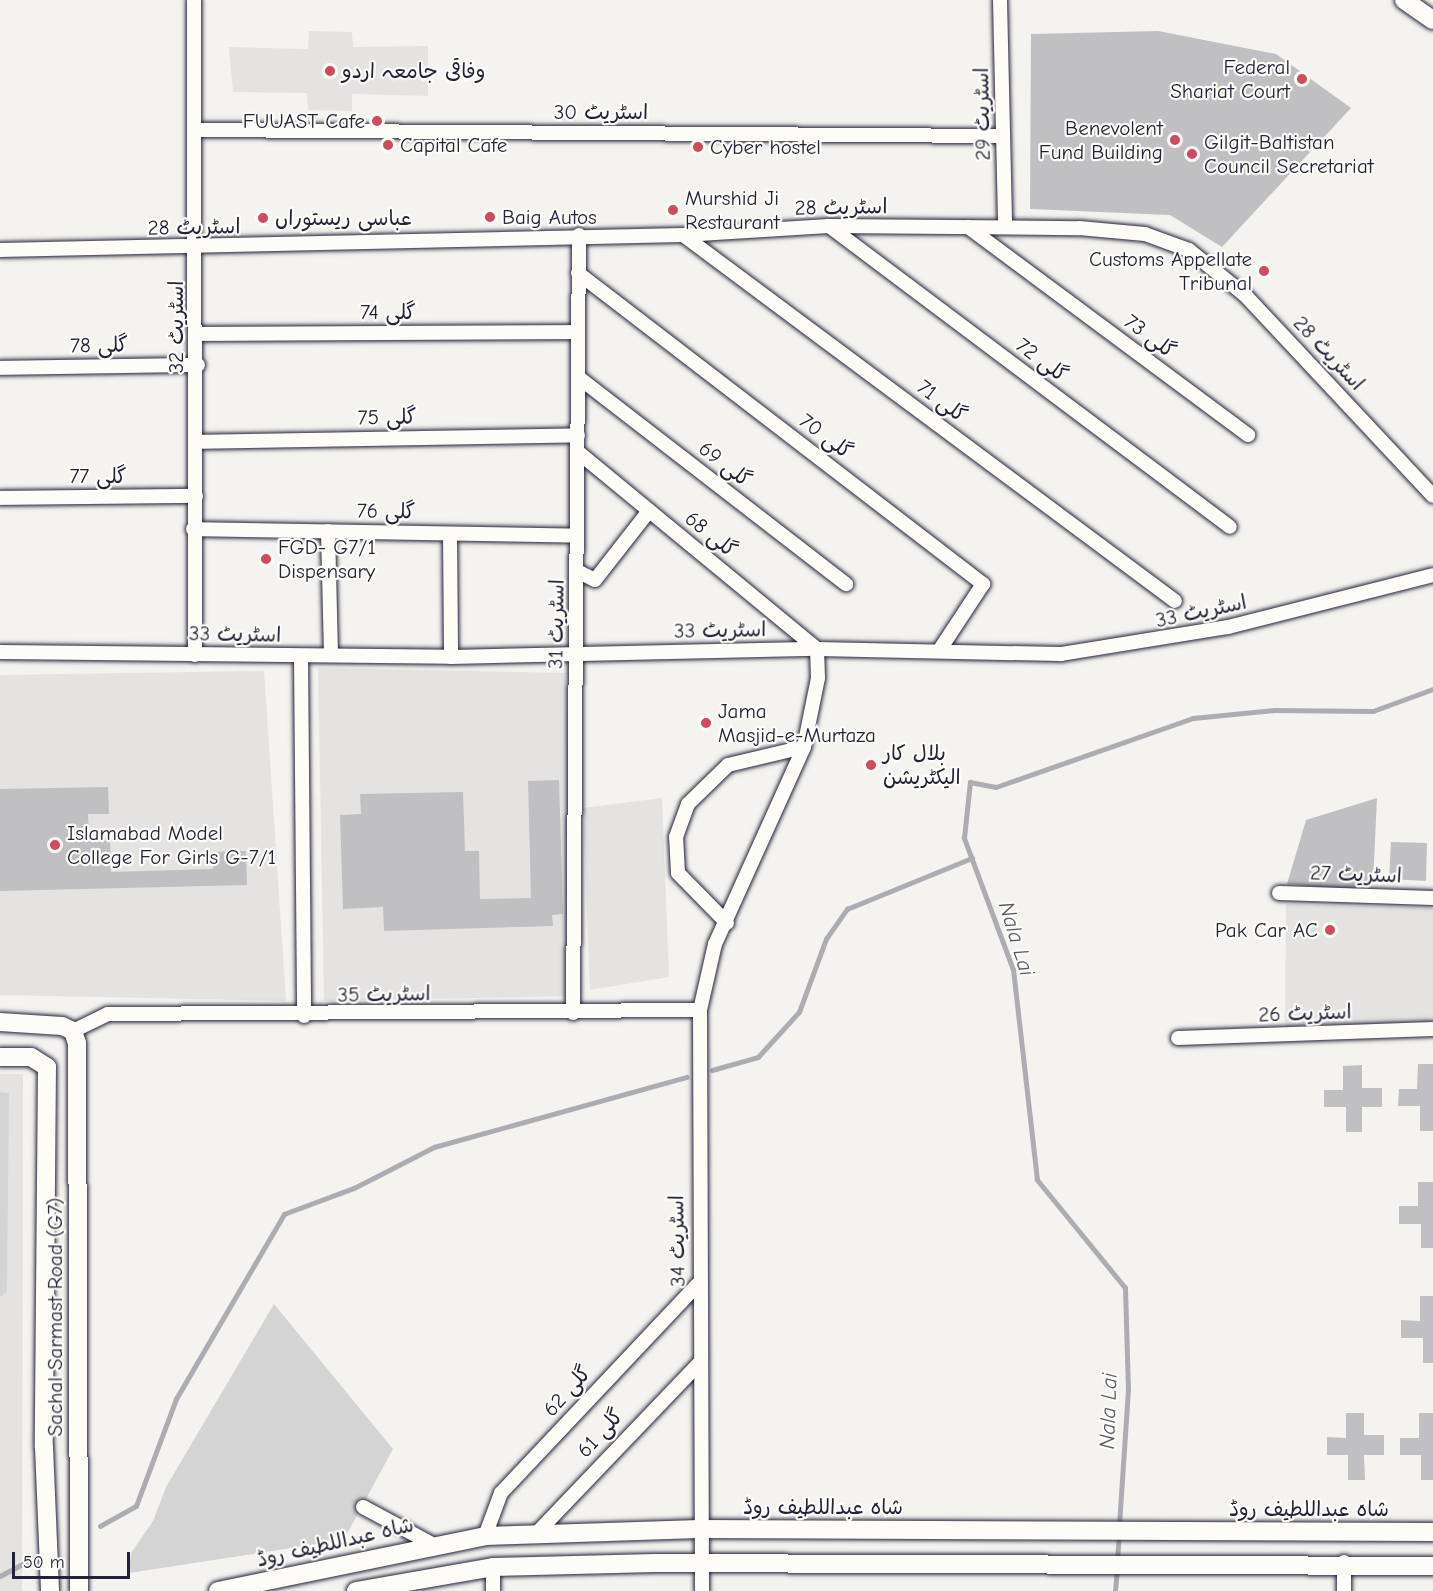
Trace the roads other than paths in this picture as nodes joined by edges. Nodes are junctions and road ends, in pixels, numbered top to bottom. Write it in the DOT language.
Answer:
graph roads {
  1 [pos="194,0"];
  2 [pos="1000,0"];
  3 [pos="1404,0"];
  4 [pos="1433,20"];
  5 [pos="198,130"];
  6 [pos="1004,136"];
  7 [pos="829,226"];
  8 [pos="968,227"];
  9 [pos="1005,227"];
  10 [pos="683,235"];
  11 [pos="579,236"];
  12 [pos="196,249"];
  13 [pos="0,250"];
  14 [pos="579,273"];
  15 [pos="578,332"];
  16 [pos="197,333"];
  17 [pos="198,365"];
  18 [pos="0,368"];
  19 [pos="578,377"];
  20 [pos="578,435"];
  21 [pos="1248,435"];
  22 [pos="196,442"];
  23 [pos="578,452"];
  24 [pos="196,496"];
  25 [pos="1433,496"];
  26 [pos="0,498"];
  27 [pos="649,511"];
  28 [pos="1230,527"];
  29 [pos="194,529"];
  30 [pos="328,531"];
  31 [pos="450,534"];
  32 [pos="577,536"];
  33 [pos="577,571"];
  34 [pos="1433,575"];
  35 [pos="846,585"];
  36 [pos="1174,601"];
  37 [pos="817,649"];
  38 [pos="939,651"];
  39 [pos="0,652"];
  40 [pos="195,654"];
  41 [pos="576,654"];
  42 [pos="301,656"];
  43 [pos="331,656"];
  44 [pos="451,657"];
  45 [pos="804,747"];
  46 [pos="1279,893"];
  47 [pos="1433,898"];
  48 [pos="727,923"];
  49 [pos="700,1010"];
  50 [pos="573,1013"];
  51 [pos="304,1016"];
  52 [pos="0,1022"];
  53 [pos="1433,1029"];
  54 [pos="75,1037"];
  55 [pos="1178,1038"];
  56 [pos="0,1057"];
  57 [pos="46,1281"];
  58 [pos="78,1281"];
  59 [pos="697,1285"];
  60 [pos="701,1361"];
  61 [pos="363,1508"];
  62 [pos="699,1529"];
  63 [pos="1433,1532"];
  64 [pos="484,1536"];
  65 [pos="534,1536"];
  66 [pos="430,1543"];
  67 [pos="1344,1562"];
  68 [pos="701,1564"];
  69 [pos="1433,1566"];
  70 [pos="494,1568"];
  71 [pos="364,1590"];
  72 [pos="50,1591"];
  73 [pos="79,1591"];
  74 [pos="218,1591"];
  75 [pos="493,1591"];
  76 [pos="702,1591"];
  77 [pos="1344,1591"];
  1 -- 5 [label="street, اسٹریٹ 32"];
  2 -- 6 [label="street, اسٹریٹ 29"];
  3 -- 4 [label="street"];
  5 -- 6 [label="street, اسٹریٹ 30"];
  5 -- 12 [label="street, اسٹریٹ 32"];
  6 -- 9 [label="street, اسٹریٹ 29"];
  7 -- 8 [label="street, اسٹریٹ 28"];
  7 -- 10 [label="street, اسٹریٹ 28"];
  7 -- 28 [label="street, گلی 72"];
  8 -- 9 [label="street, اسٹریٹ 28"];
  8 -- 21 [label="street, گلی 73"];
  9 -- 25 [label="street, اسٹریٹ 28"];
  10 -- 11 [label="street, اسٹریٹ 28"];
  10 -- 36 [label="street, گلی 71"];
  11 -- 12 [label="street, اسٹریٹ 28"];
  11 -- 14 [label="street, اسٹریٹ 31"];
  12 -- 13 [label="street, اسٹریٹ 28"];
  12 -- 16 [label="street, اسٹریٹ 32"];
  14 -- 15 [label="street, اسٹریٹ 31"];
  14 -- 38 [label="street, گلی 70"];
  15 -- 16 [label="street, گلی 74"];
  15 -- 19 [label="street, اسٹریٹ 31"];
  16 -- 17 [label="street, اسٹریٹ 32"];
  17 -- 18 [label="street, گلی 78"];
  17 -- 22 [label="street, اسٹریٹ 32"];
  19 -- 20 [label="street, اسٹریٹ 31"];
  19 -- 35 [label="street, گلی 69"];
  20 -- 22 [label="street, گلی 75"];
  20 -- 23 [label="street, اسٹریٹ 31"];
  22 -- 24 [label="street, اسٹریٹ 32"];
  23 -- 27 [label="street, گلی 68"];
  23 -- 32 [label="street, اسٹریٹ 31"];
  24 -- 26 [label="street, گلی 77"];
  24 -- 29 [label="street, اسٹریٹ 32"];
  27 -- 33 [label="street"];
  27 -- 37 [label="street, گلی 68"];
  29 -- 30 [label="street, گلی 76"];
  29 -- 40 [label="street, اسٹریٹ 32"];
  30 -- 31 [label="street, گلی 76"];
  30 -- 43 [label="street"];
  31 -- 32 [label="street, گلی 76"];
  31 -- 44 [label="street"];
  32 -- 33 [label="street, اسٹریٹ 31"];
  33 -- 41 [label="street, اسٹریٹ 31"];
  34 -- 38 [label="street, اسٹریٹ 33"];
  37 -- 38 [label="street, اسٹریٹ 33"];
  37 -- 41 [label="street, اسٹریٹ 33"];
  37 -- 45 [label="street, اسٹریٹ 34"];
  39 -- 40 [label="street, اسٹریٹ 33"];
  40 -- 42 [label="street, اسٹریٹ 33"];
  41 -- 44 [label="street, اسٹریٹ 33"];
  41 -- 50 [label="street, اسٹریٹ 31"];
  42 -- 43 [label="street, اسٹریٹ 33"];
  42 -- 51 [label="street"];
  43 -- 44 [label="street, اسٹریٹ 33"];
  45 -- 48 [label="street, اسٹریٹ 34"];
  45 -- 48 [label="street"];
  46 -- 47 [label="street, اسٹریٹ 27"];
  48 -- 49 [label="street, اسٹریٹ 34"];
  49 -- 50 [label="street, اسٹریٹ 35"];
  49 -- 59 [label="street, اسٹریٹ 34"];
  50 -- 51 [label="street, اسٹریٹ 35"];
  51 -- 54 [label="street, اسٹریٹ 35"];
  52 -- 54 [label="street"];
  53 -- 55 [label="street, اسٹریٹ 26"];
  54 -- 58 [label="street, Sachal Sarmast Road (G7)"];
  56 -- 57 [label="street, Sachal Sarmast Road (G7)"];
  57 -- 58 [label="street"];
  57 -- 72 [label="street, Sachal Sarmast Road (G7)"];
  58 -- 73 [label="street, Sachal Sarmast Road (G7)"];
  59 -- 60 [label="street, اسٹریٹ 34"];
  59 -- 64 [label="street, گلی 62"];
  60 -- 62 [label="street, اسٹریٹ 34"];
  60 -- 65 [label="street, گلی 61"];
  61 -- 66 [label="street"];
  62 -- 63 [label="street, شاہ عبداللطیف روڈ"];
  62 -- 65 [label="street, شاہ عبداللطیف روڈ"];
  62 -- 68 [label="street, اسٹریٹ 34"];
  64 -- 65 [label="street, شاہ عبداللطیف روڈ"];
  64 -- 66 [label="street, شاہ عبداللطیف روڈ"];
  66 -- 74 [label="street, شاہ عبداللطیف روڈ"];
  67 -- 68 [label="street"];
  67 -- 69 [label="street"];
  67 -- 77 [label="street"];
  68 -- 70 [label="street"];
  68 -- 76 [label="street, اسٹریٹ 34"];
  70 -- 71 [label="street"];
  70 -- 75 [label="street"];
}
